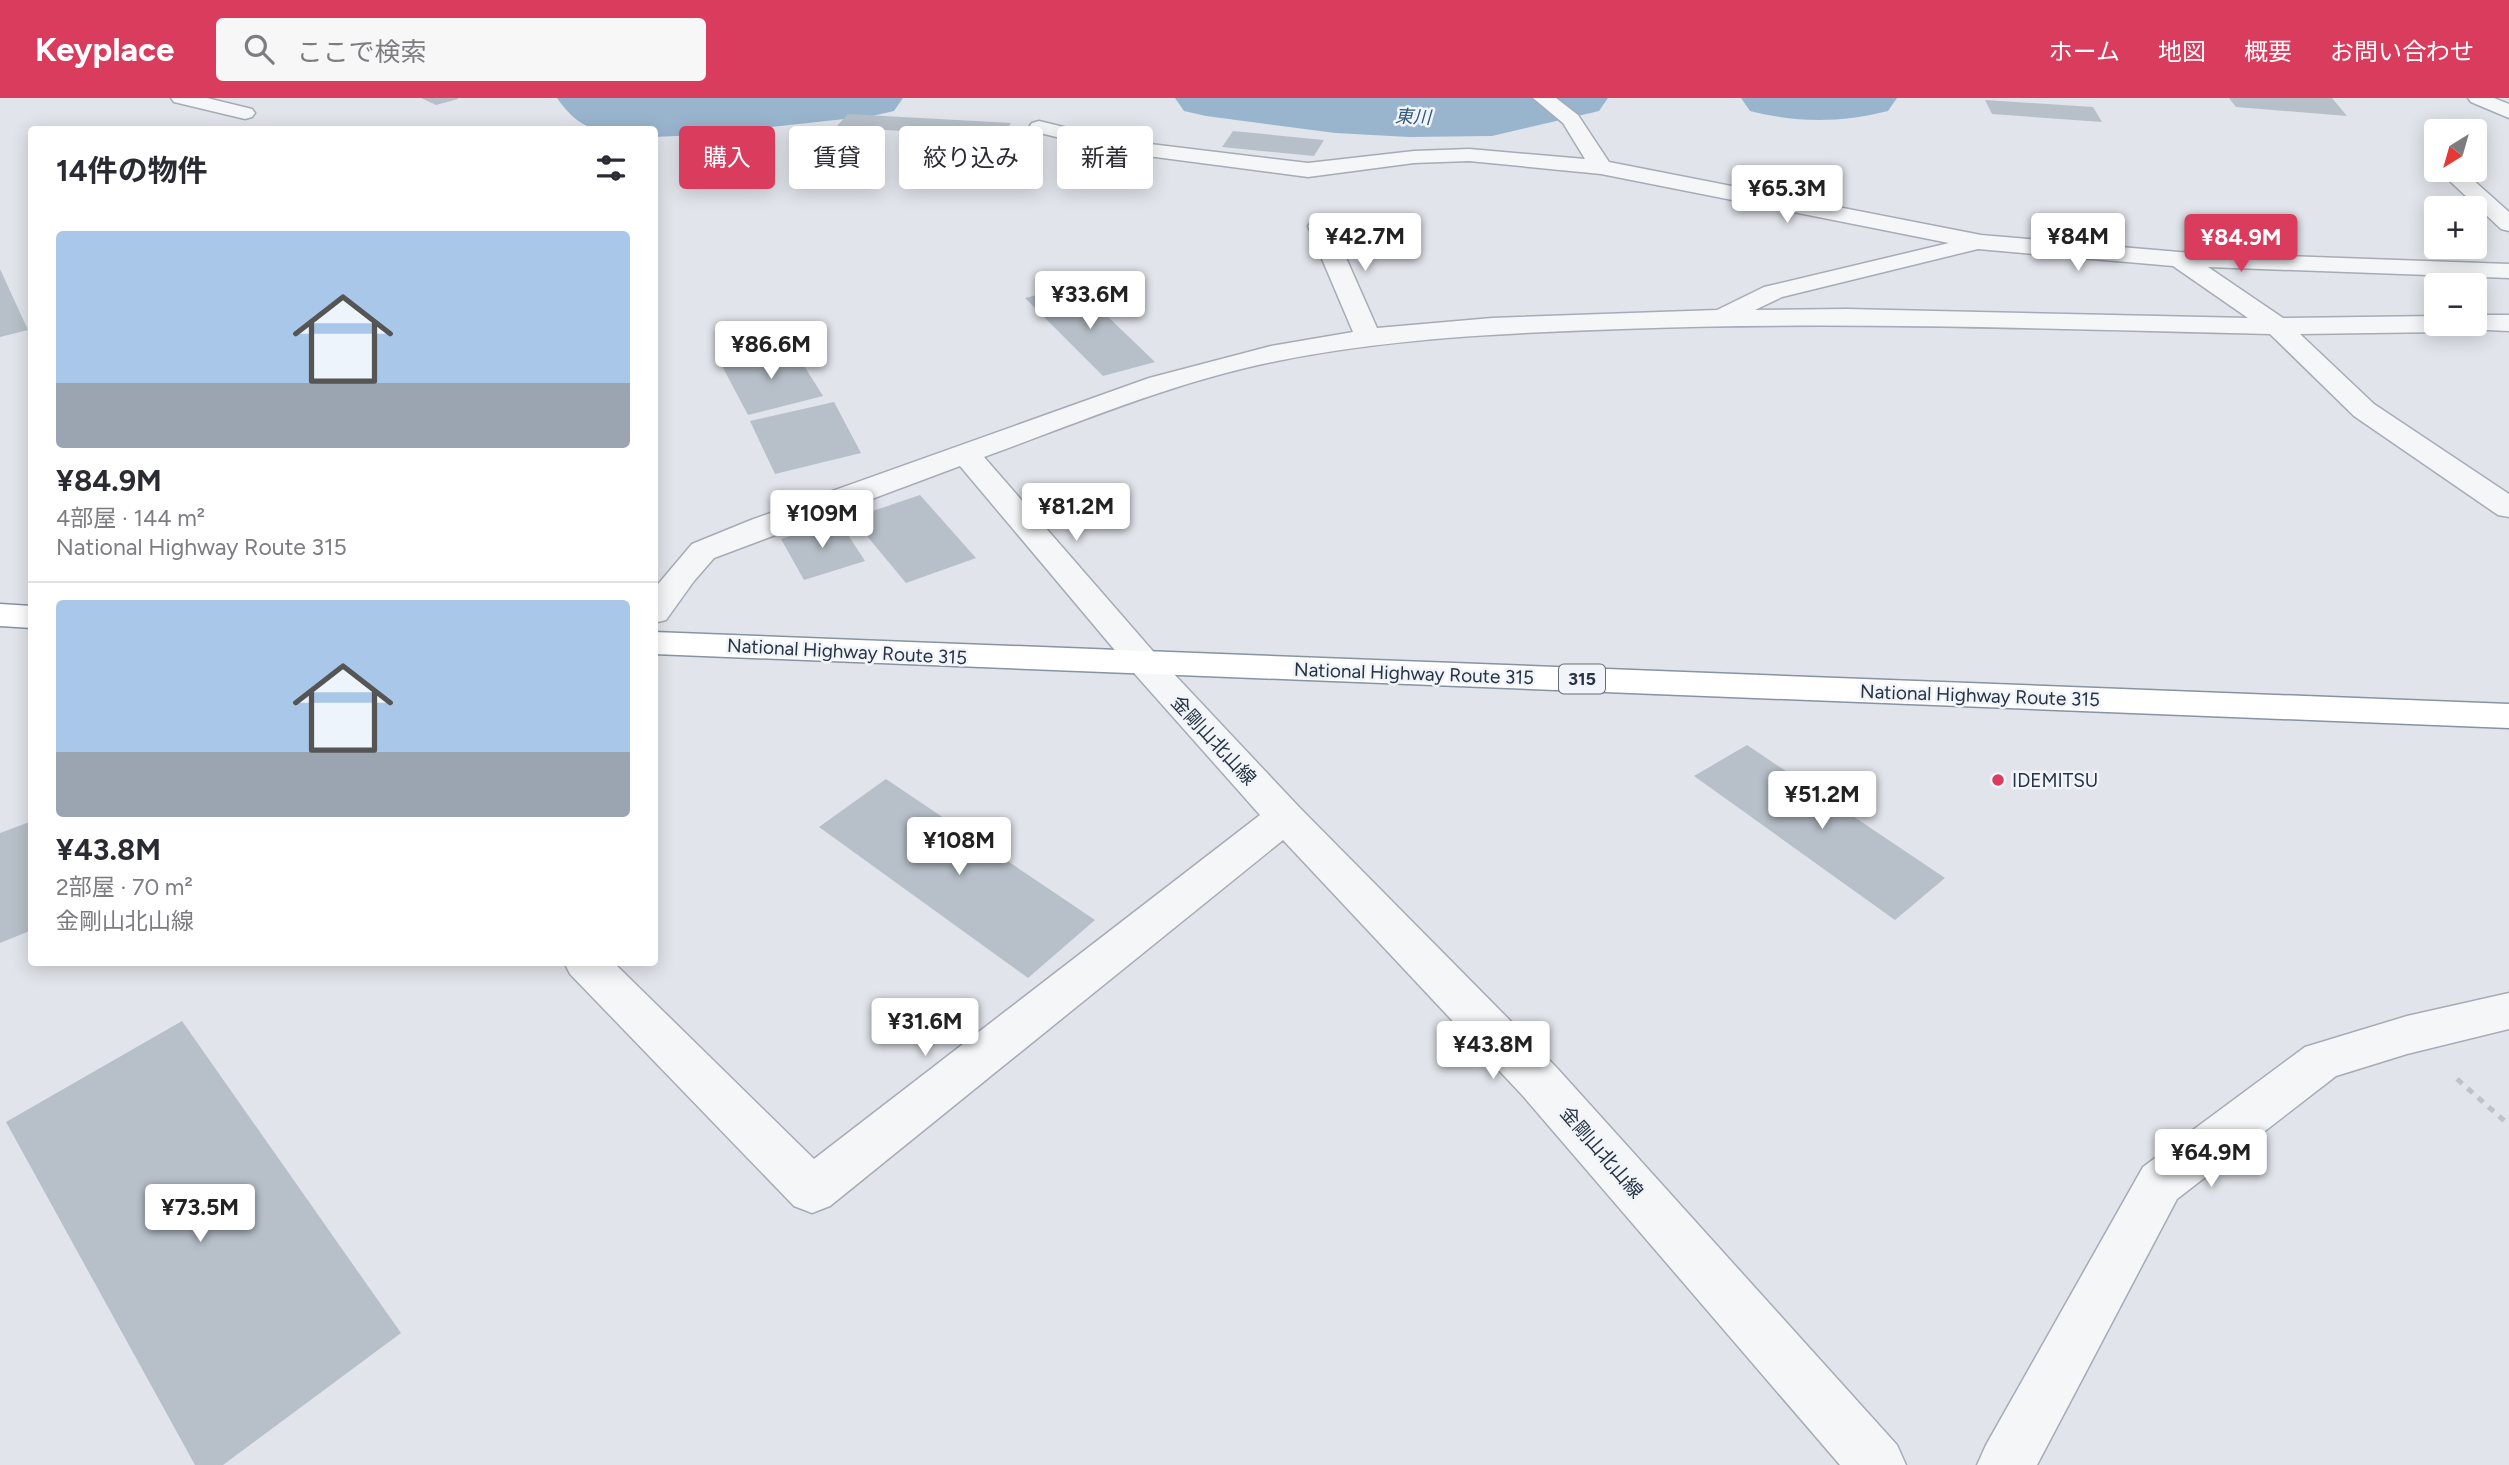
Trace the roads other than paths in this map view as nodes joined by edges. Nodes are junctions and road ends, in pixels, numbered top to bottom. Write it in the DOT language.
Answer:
graph roads {
  1 [pos="181,98"];
  2 [pos="1544,98"];
  3 [pos="2478,98"];
  4 [pos="2509,112"];
  5 [pos="245,113"];
  6 [pos="1043,128"];
  7 [pos="1601,167"];
  8 [pos="2462,182"];
  9 [pos="2509,224"];
  10 [pos="1320,226"];
  11 [pos="1981,242"];
  12 [pos="2179,259"];
  13 [pos="2509,271"];
  14 [pos="1716,318"];
  15 [pos="2487,323"];
  16 [pos="2509,323"];
  17 [pos="2424,324"];
  18 [pos="2277,326"];
  19 [pos="1368,337"];
  20 [pos="966,454"];
  21 [pos="2509,508"];
  22 [pos="658,608"];
  23 [pos="0,615"];
  24 [pos="28,617"];
  25 [pos="658,643"];
  26 [pos="1146,665"];
  27 [pos="2509,716"];
  28 [pos="1285,817"];
  29 [pos="589,966"];
  30 [pos="2509,1011"];
  31 [pos="1877,1465"];
  32 [pos="2006,1465"];
  1 -- 5 [label="street"];
  2 -- 7 [label="street"];
  3 -- 4 [label="street"];
  6 -- 7 [label="street"];
  7 -- 11 [label="street"];
  8 -- 9 [label="street"];
  10 -- 19 [label="street"];
  11 -- 12 [label="street"];
  11 -- 14 [label="street"];
  12 -- 13 [label="street"];
  12 -- 18 [label="street"];
  14 -- 18 [label="street"];
  14 -- 19 [label="street"];
  15 -- 16 [label="street"];
  17 -- 18 [label="street"];
  18 -- 21 [label="street"];
  19 -- 20 [label="street"];
  20 -- 22 [label="street"];
  20 -- 26 [label="street, 金剛山北山線"];
  23 -- 24 [label="highway"];
  25 -- 26 [label="highway, National Highway Route 315 / 315"];
  26 -- 27 [label="highway, National Highway Route 315 / 315"];
  26 -- 28 [label="street, 金剛山北山線"];
  28 -- 29 [label="street"];
  28 -- 31 [label="street, 金剛山北山線"];
  30 -- 32 [label="street"];
}
